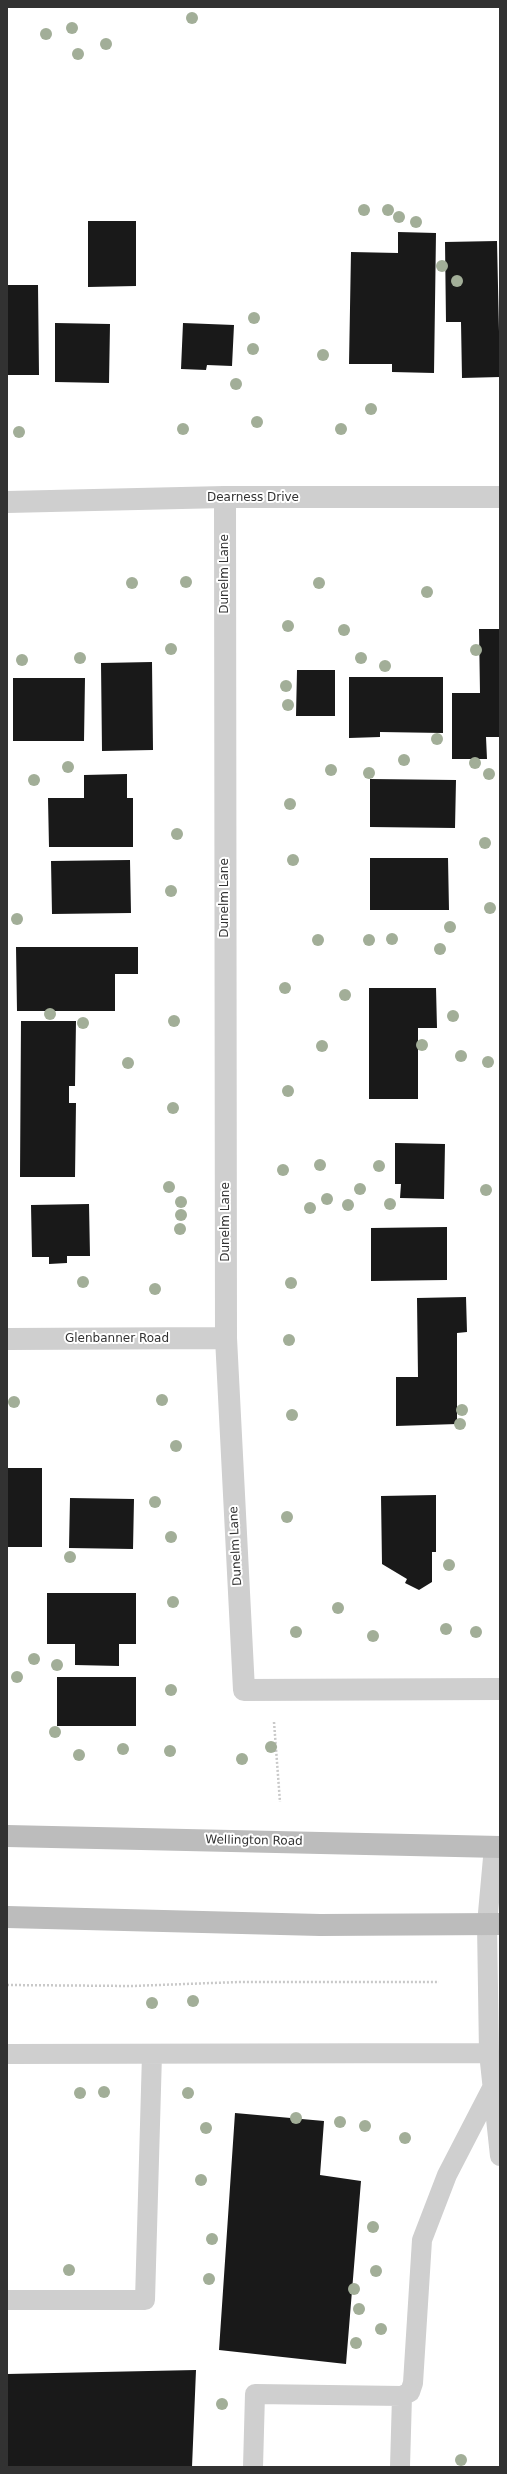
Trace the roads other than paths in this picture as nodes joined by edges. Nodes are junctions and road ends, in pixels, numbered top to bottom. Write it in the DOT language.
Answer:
graph roads {
  1 [pos="225,497"];
  2 [pos="500,497"];
  3 [pos="7,502"];
  4 [pos="226,1338"];
  5 [pos="7,1339"];
  6 [pos="500,1689"];
  7 [pos="7,1836"];
  8 [pos="497,1847"];
  9 [pos="7,1917"];
  10 [pos="494,1924"];
  11 [pos="7,2054"];
  12 [pos="152,2054"];
  13 [pos="489,2054"];
  14 [pos="492,2088"];
  15 [pos="500,2156"];
  16 [pos="7,2300"];
  17 [pos="402,2396"];
  18 [pos="253,2467"];
  19 [pos="400,2467"];
  1 -- 2 [label="street, Dearness Drive"];
  1 -- 3 [label="street, Dearness Drive"];
  1 -- 4 [label="street, Dunelm Lane"];
  4 -- 5 [label="street, Glenbanner Road"];
  4 -- 6 [label="street, Dunelm Lane"];
  7 -- 8 [label="main road, Wellington Road"];
  8 -- 10 [label="lane"];
  9 -- 10 [label="main road"];
  10 -- 13 [label="lane"];
  11 -- 12 [label="lane"];
  12 -- 13 [label="lane"];
  12 -- 16 [label="lane"];
  13 -- 14 [label="lane"];
  14 -- 15 [label="lane"];
  14 -- 17 [label="lane"];
  17 -- 18 [label="lane"];
  17 -- 19 [label="lane"];
}
